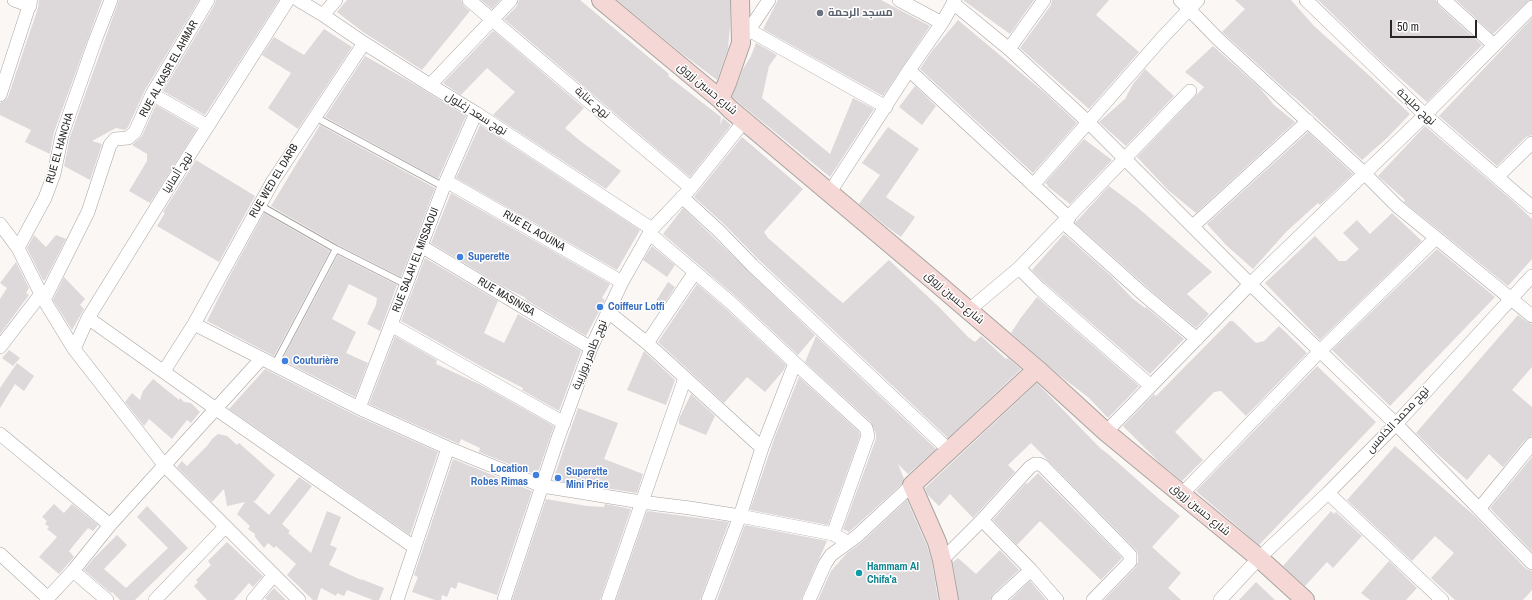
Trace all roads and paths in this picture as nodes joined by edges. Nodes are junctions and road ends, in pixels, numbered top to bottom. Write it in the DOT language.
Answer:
graph roads {
  1 [pos="14,0"];
  2 [pos="111,0"];
  3 [pos="208,0"];
  4 [pos="288,0"];
  5 [pos="298,0"];
  6 [pos="336,0"];
  7 [pos="469,0"];
  8 [pos="511,0"];
  9 [pos="601,0"];
  10 [pos="740,0"];
  11 [pos="769,0"];
  12 [pos="899,0"];
  13 [pos="1044,0"];
  14 [pos="1180,0"];
  15 [pos="1198,0"];
  16 [pos="1306,0"];
  17 [pos="1444,0"];
  18 [pos="954,1"];
  19 [pos="30,3"];
  20 [pos="1532,7"];
  21 [pos="1189,10"];
  22 [pos="323,14"];
  23 [pos="493,19"];
  24 [pos="942,23"];
  25 [pos="745,36"];
  26 [pos="364,43"];
  27 [pos="1494,45"];
  28 [pos="1009,49"];
  29 [pos="5,61"];
  30 [pos="909,70"];
  31 [pos="430,85"];
  32 [pos="1190,91"];
  33 [pos="152,94"];
  34 [pos="0,95"];
  35 [pos="720,99"];
  36 [pos="886,108"];
  37 [pos="476,113"];
  38 [pos="1425,116"];
  39 [pos="314,117"];
  40 [pos="744,120"];
  41 [pos="1308,121"];
  42 [pos="1088,122"];
  43 [pos="208,126"];
  44 [pos="1532,143"];
  45 [pos="1125,158"];
  46 [pos="1365,174"];
  47 [pos="1497,177"];
  48 [pos="445,184"];
  49 [pos="1033,185"];
  50 [pos="686,192"];
  51 [pos="830,192"];
  52 [pos="259,205"];
  53 [pos="1532,207"];
  54 [pos="1066,220"];
  55 [pos="0,224"];
  56 [pos="1193,226"];
  57 [pos="651,231"];
  58 [pos="1436,238"];
  59 [pos="421,246"];
  60 [pos="18,248"];
  61 [pos="336,250"];
  62 [pos="1019,268"];
  63 [pos="695,272"];
  64 [pos="1532,276"];
  65 [pos="622,282"];
  66 [pos="1250,284"];
  67 [pos="407,285"];
  68 [pos="43,297"];
  69 [pos="1511,298"];
  70 [pos="969,310"];
  71 [pos="607,311"];
  72 [pos="1532,316"];
  73 [pos="88,318"];
  74 [pos="194,324"];
  75 [pos="391,325"];
  76 [pos="1197,339"];
  77 [pos="1,342"];
  78 [pos="647,343"];
  79 [pos="591,348"];
  80 [pos="74,349"];
  81 [pos="1320,351"];
  82 [pos="261,359"];
  83 [pos="795,363"];
  84 [pos="274,366"];
  85 [pos="1037,369"];
  86 [pos="164,372"];
  87 [pos="685,378"];
  88 [pos="1151,386"];
  89 [pos="359,408"];
  90 [pos="216,409"];
  91 [pos="564,423"];
  92 [pos="1396,424"];
  93 [pos="1106,432"];
  94 [pos="0,434"];
  95 [pos="1532,444"];
  96 [pos="448,448"];
  97 [pos="762,448"];
  98 [pos="950,451"];
  99 [pos="165,466"];
  100 [pos="542,486"];
  101 [pos="912,486"];
  102 [pos="1328,493"];
  103 [pos="1182,494"];
  104 [pos="642,502"];
  105 [pos="1479,509"];
  106 [pos="740,516"];
  107 [pos="982,520"];
  108 [pos="110,525"];
  109 [pos="225,527"];
  110 [pos="833,534"];
  111 [pos="847,542"];
  112 [pos="414,547"];
  113 [pos="0,554"];
  114 [pos="1258,558"];
  115 [pos="942,560"];
  116 [pos="1532,563"];
  117 [pos="1031,570"];
  118 [pos="73,571"];
  119 [pos="273,576"];
  120 [pos="47,599"];
  121 [pos="107,600"];
  122 [pos="155,600"];
  123 [pos="253,600"];
  124 [pos="299,600"];
  125 [pos="397,600"];
  126 [pos="504,600"];
  127 [pos="608,600"];
  128 [pos="708,600"];
  129 [pos="809,600"];
  130 [pos="948,600"];
  131 [pos="998,600"];
  132 [pos="1057,600"];
  133 [pos="1093,600"];
  134 [pos="1220,600"];
  135 [pos="1305,600"];
  136 [pos="1442,600"];
  1 -- 19 [label="street"];
  2 -- 60 [label="street, RUE EL HANCHA"];
  3 -- 33 [label="street, RUE AL KASR EL AHMAR"];
  4 -- 43 [label="street, نهج ألمانيا"];
  5 -- 22 [label="street, نهج سعد زغلول"];
  6 -- 22 [label="street"];
  7 -- 23 [label="street, نهج عنابة"];
  8 -- 23 [label="street"];
  9 -- 35 [label="street, شارع حسين زروق"];
  10 -- 25 [label="street"];
  11 -- 25 [label="street"];
  12 -- 24 [label="street"];
  13 -- 28 [label="street"];
  14 -- 21 [label="street"];
  15 -- 21 [label="street"];
  16 -- 38 [label="street, نهج صليحة"];
  17 -- 27 [label="street"];
  18 -- 24 [label="street"];
  18 -- 28 [label="street"];
  19 -- 29 [label="street"];
  20 -- 27 [label="street"];
  21 -- 41 [label="street"];
  21 -- 42 [label="street"];
  22 -- 26 [label="street, نهج سعد زغلول"];
  23 -- 31 [label="street"];
  23 -- 50 [label="street, نهج عنابة"];
  24 -- 30 [label="street"];
  25 -- 35 [label="street"];
  25 -- 36 [label="street"];
  26 -- 31 [label="street, نهج سعد زغلول"];
  26 -- 39 [label="street, RUE WED EL DARB"];
  27 -- 38 [label="street"];
  28 -- 42 [label="street"];
  29 -- 34 [label="street"];
  30 -- 36 [label="street"];
  30 -- 49 [label="street"];
  31 -- 37 [label="street, نهج سعد زغلول"];
  32 -- 45 [label="street"];
  33 -- 43 [label="street"];
  33 -- 68 [label="street, RUE AL KASR EL AHMAR"];
  35 -- 40 [label="street, شارع حسين زروق"];
  36 -- 51 [label="street"];
  37 -- 48 [label="street, RUE SALAH EL MISSAOUI"];
  37 -- 57 [label="street, نهج سعد زغلول"];
  38 -- 46 [label="street"];
  38 -- 47 [label="street, نهج صليحة"];
  39 -- 48 [label="lane"];
  39 -- 52 [label="street, RUE WED EL DARB"];
  40 -- 50 [label="street, نهج طاهر بوزريبة"];
  40 -- 51 [label="street, شارع حسين زروق"];
  41 -- 46 [label="street"];
  41 -- 56 [label="street"];
  42 -- 45 [label="street"];
  42 -- 49 [label="street"];
  43 -- 73 [label="street, نهج ألمانيا"];
  44 -- 47 [label="street"];
  45 -- 54 [label="street"];
  45 -- 56 [label="street"];
  46 -- 58 [label="street"];
  46 -- 66 [label="street"];
  47 -- 53 [label="street, نهج صليحة"];
  48 -- 59 [label="street, RUE SALAH EL MISSAOUI"];
  48 -- 65 [label="street, RUE EL AOUINA"];
  49 -- 54 [label="street"];
  50 -- 57 [label="street, نهج طاهر بوزريبة"];
  50 -- 98 [label="street, نهج عنابة"];
  51 -- 70 [label="street, شارع حسين زروق"];
  52 -- 61 [label="lane"];
  52 -- 74 [label="street, RUE WED EL DARB"];
  54 -- 62 [label="street"];
  54 -- 76 [label="street"];
  55 -- 60 [label="street"];
  56 -- 66 [label="street"];
  57 -- 63 [label="street, نهج سعد زغلول"];
  57 -- 65 [label="street, نهج طاهر بوزريبة"];
  58 -- 69 [label="street"];
  58 -- 81 [label="street"];
  59 -- 67 [label="street, RUE SALAH EL MISSAOUI"];
  59 -- 79 [label="street, RUE MASINISA"];
  60 -- 68 [label="street"];
  61 -- 67 [label="lane"];
  61 -- 84 [label="lane"];
  62 -- 70 [label="street"];
  62 -- 88 [label="street"];
  63 -- 78 [label="street"];
  63 -- 83 [label="street, نهج سعد زغلول"];
  64 -- 69 [label="street, نهج محمد الخامس"];
  65 -- 71 [label="street, نهج طاهر بوزريبة"];
  66 -- 76 [label="street"];
  66 -- 81 [label="street"];
  67 -- 75 [label="street, RUE SALAH EL MISSAOUI"];
  68 -- 77 [label="street, RUE AL KASR EL AHMAR"];
  68 -- 80 [label="street"];
  69 -- 72 [label="street"];
  69 -- 92 [label="street, نهج محمد الخامس"];
  70 -- 85 [label="street, شارع حسين زروق"];
  71 -- 78 [label="street"];
  71 -- 79 [label="street, نهج طاهر بوزريبة"];
  73 -- 80 [label="street, نهج ألمانيا"];
  73 -- 86 [label="street"];
  74 -- 82 [label="street"];
  74 -- 86 [label="street, RUE WED EL DARB"];
  75 -- 89 [label="street, RUE SALAH EL MISSAOUI"];
  75 -- 91 [label="street"];
  76 -- 88 [label="street"];
  78 -- 87 [label="street"];
  79 -- 91 [label="street, نهج طاهر بوزريبة"];
  80 -- 99 [label="street"];
  81 -- 92 [label="street"];
  81 -- 103 [label="street"];
  82 -- 84 [label="street"];
  82 -- 90 [label="street"];
  83 -- 97 [label="street"];
  83 -- 110 [label="street, نهج سعد زغلول"];
  84 -- 89 [label="street"];
  85 -- 93 [label="street, شارع حسين زروق"];
  85 -- 98 [label="street"];
  86 -- 90 [label="street"];
  87 -- 97 [label="street"];
  87 -- 104 [label="street"];
  88 -- 93 [label="street"];
  89 -- 96 [label="street"];
  90 -- 99 [label="street"];
  90 -- 112 [label="street"];
  91 -- 100 [label="street, نهج طاهر بوزريبة"];
  92 -- 102 [label="street, نهج محمد الخامس"];
  92 -- 105 [label="street"];
  93 -- 103 [label="street, شارع حسين زروق"];
  94 -- 108 [label="street"];
  95 -- 105 [label="street"];
  96 -- 100 [label="street"];
  96 -- 112 [label="street"];
  97 -- 106 [label="street"];
  98 -- 101 [label="street"];
  99 -- 108 [label="street"];
  99 -- 109 [label="street"];
  100 -- 104 [label="street"];
  100 -- 126 [label="street, نهج طاهر بوزريبة"];
  101 -- 111 [label="street"];
  101 -- 115 [label="street"];
  102 -- 114 [label="street, نهج محمد الخامس"];
  102 -- 136 [label="street"];
  103 -- 114 [label="street, شارع حسين زروق"];
  104 -- 106 [label="street"];
  104 -- 127 [label="street"];
  105 -- 116 [label="street"];
  106 -- 110 [label="street"];
  106 -- 128 [label="street"];
  107 -- 115 [label="street"];
  107 -- 117 [label="street"];
  107 -- 133 [label="street"];
  108 -- 118 [label="street"];
  109 -- 119 [label="street"];
  109 -- 122 [label="street"];
  110 -- 111 [label="street"];
  111 -- 129 [label="street"];
  112 -- 125 [label="street"];
  113 -- 120 [label="street"];
  114 -- 134 [label="street, نهج محمد الخامس"];
  114 -- 135 [label="street, شارع حسين زروق"];
  115 -- 130 [label="street"];
  117 -- 131 [label="street"];
  117 -- 132 [label="street"];
  118 -- 120 [label="street"];
  118 -- 121 [label="street"];
  119 -- 123 [label="street"];
  119 -- 124 [label="street"];
}
